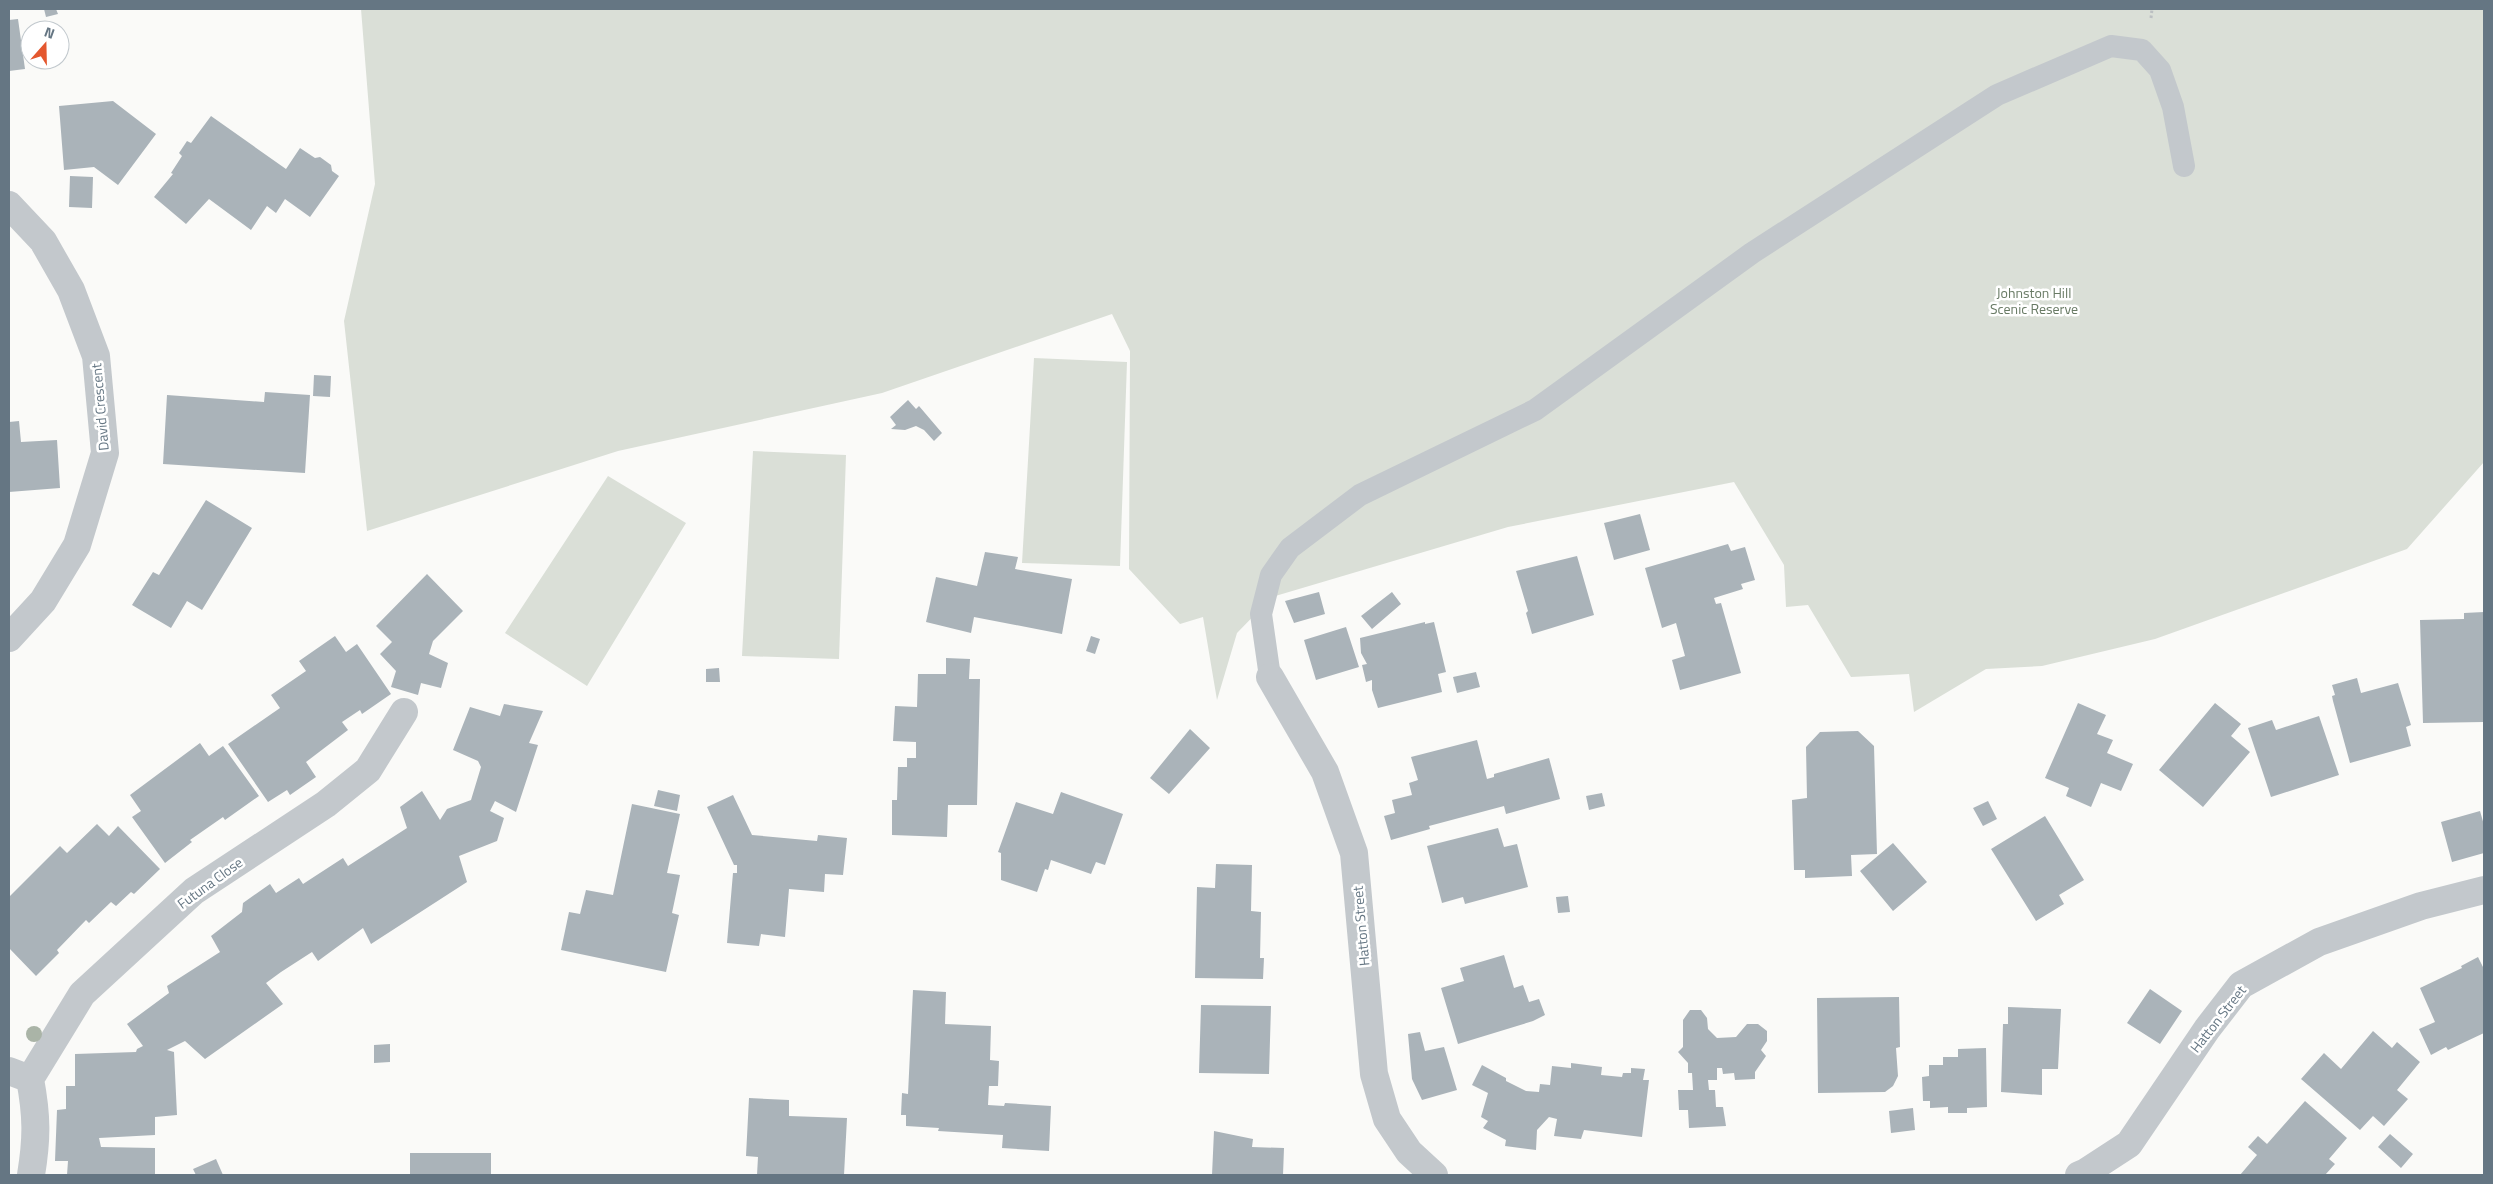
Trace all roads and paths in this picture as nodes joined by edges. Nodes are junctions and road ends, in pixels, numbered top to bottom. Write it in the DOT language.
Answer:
graph roads {
  1 [pos="2184,166"];
  2 [pos="9,205"];
  3 [pos="9,638"];
  4 [pos="1270,676"];
  5 [pos="404,712"];
  6 [pos="2484,890"];
  7 [pos="19,1075"];
  8 [pos="31,1175"];
  9 [pos="1434,1175"];
  10 [pos="2079,1175"];
  1 -- 4 [label="lane"];
  2 -- 3 [label="street, David Crescent"];
  4 -- 9 [label="street, Hatton Street"];
  5 -- 7 [label="street, Futuna Close"];
  6 -- 10 [label="street, Hatton Street"];
  7 -- 8 [label="street"];
}
